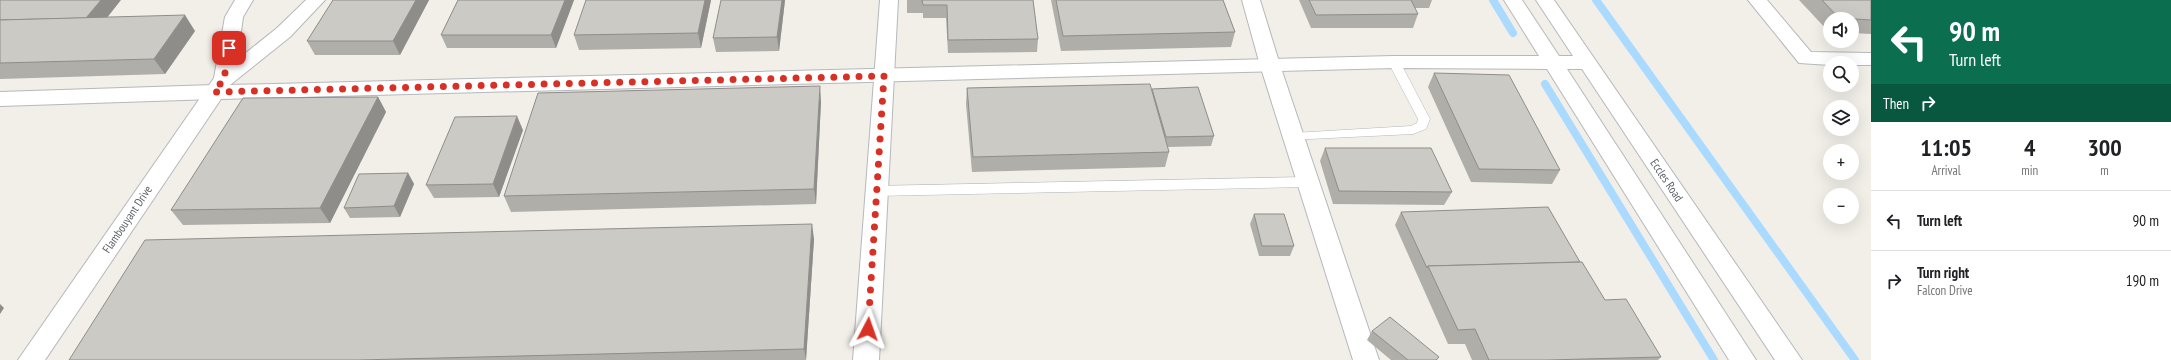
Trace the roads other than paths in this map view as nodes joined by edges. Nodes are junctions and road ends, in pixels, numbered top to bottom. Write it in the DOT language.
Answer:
graph roads {
  1 [pos="244,0"];
  2 [pos="316,0"];
  3 [pos="889,0"];
  4 [pos="1251,0"];
  5 [pos="1513,0"];
  6 [pos="1545,0"];
  7 [pos="1757,0"];
  8 [pos="1871,59"];
  9 [pos="1394,62"];
  10 [pos="1588,62"];
  11 [pos="1554,63"];
  12 [pos="1270,65"];
  13 [pos="884,76"];
  14 [pos="219,85"];
  15 [pos="0,99"];
  16 [pos="1293,136"];
  17 [pos="1307,182"];
  18 [pos="876,191"];
  19 [pos="31,360"];
  20 [pos="866,360"];
  21 [pos="1366,360"];
  22 [pos="1743,360"];
  23 [pos="1789,360"];
  1 -- 14 [label="street"];
  2 -- 14 [label="street"];
  3 -- 13 [label="street"];
  4 -- 12 [label="street"];
  5 -- 11 [label="street"];
  6 -- 10 [label="street, Eccles Road"];
  7 -- 8 [label="street"];
  9 -- 11 [label="street"];
  9 -- 12 [label="street"];
  9 -- 16 [label="lane"];
  10 -- 11 [label="street"];
  10 -- 23 [label="street, Eccles Road"];
  11 -- 22 [label="street"];
  12 -- 13 [label="street"];
  12 -- 16 [label="street"];
  13 -- 14 [label="street"];
  13 -- 18 [label="street"];
  14 -- 15 [label="street"];
  14 -- 19 [label="street, Flambouyant Drive"];
  16 -- 17 [label="street"];
  17 -- 18 [label="lane"];
  17 -- 21 [label="street"];
  18 -- 20 [label="street"];
}
